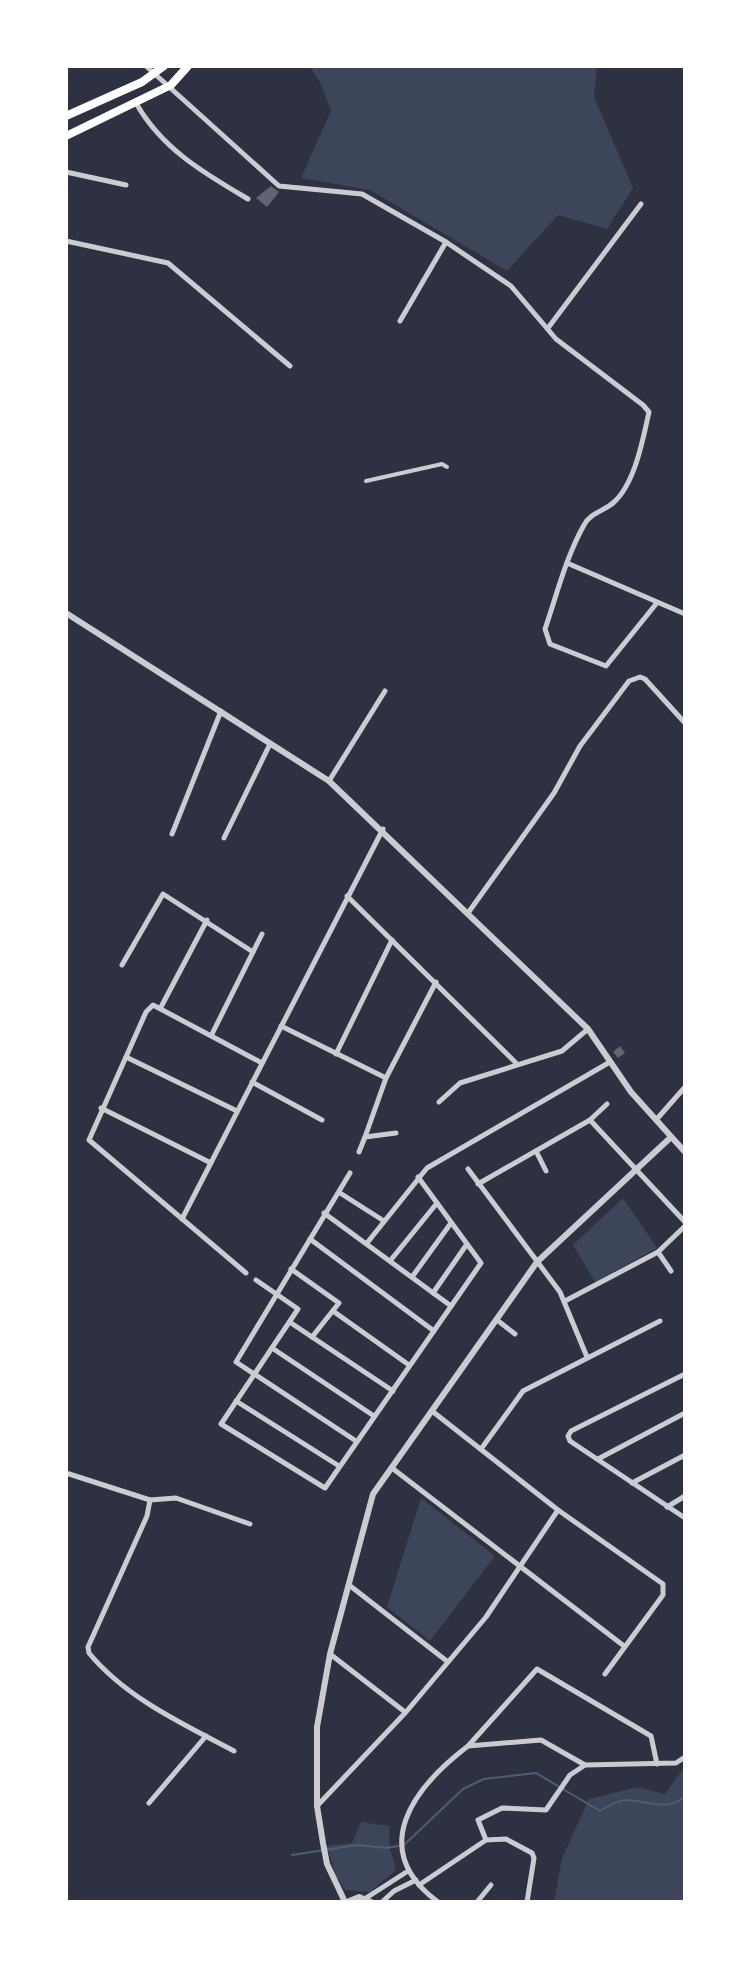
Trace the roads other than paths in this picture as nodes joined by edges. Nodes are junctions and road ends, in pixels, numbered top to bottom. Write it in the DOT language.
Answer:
graph roads {
  1 [pos="146,66"];
  2 [pos="188,66"];
  3 [pos="160,69"];
  4 [pos="171,85"];
  5 [pos="136,103"];
  6 [pos="66,116"];
  7 [pos="66,136"];
  8 [pos="66,172"];
  9 [pos="126,185"];
  10 [pos="248,199"];
  11 [pos="641,204"];
  12 [pos="66,241"];
  13 [pos="446,242"];
  14 [pos="400,321"];
  15 [pos="548,328"];
  16 [pos="290,366"];
  17 [pos="447,467"];
  18 [pos="366,481"];
  19 [pos="567,563"];
  20 [pos="656,604"];
  21 [pos="66,613"];
  22 [pos="685,614"];
  23 [pos="385,691"];
  24 [pos="221,711"];
  25 [pos="685,723"];
  26 [pos="271,743"];
  27 [pos="329,781"];
  28 [pos="383,829"];
  29 [pos="172,834"];
  30 [pos="224,838"];
  31 [pos="347,896"];
  32 [pos="468,913"];
  33 [pos="207,920"];
  34 [pos="262,934"];
  35 [pos="392,940"];
  36 [pos="253,952"];
  37 [pos="122,965"];
  38 [pos="436,982"];
  39 [pos="161,1007"];
  40 [pos="281,1026"];
  41 [pos="588,1029"];
  42 [pos="212,1034"];
  43 [pos="336,1054"];
  44 [pos="126,1057"];
  45 [pos="610,1062"];
  46 [pos="262,1063"];
  47 [pos="516,1063"];
  48 [pos="386,1078"];
  49 [pos="252,1082"];
  50 [pos="685,1087"];
  51 [pos="439,1102"];
  52 [pos="607,1104"];
  53 [pos="101,1108"];
  54 [pos="237,1111"];
  55 [pos="322,1120"];
  56 [pos="590,1120"];
  57 [pos="655,1121"];
  58 [pos="396,1133"];
  59 [pos="365,1137"];
  60 [pos="670,1138"];
  61 [pos="536,1151"];
  62 [pos="359,1152"];
  63 [pos="685,1152"];
  64 [pos="211,1163"];
  65 [pos="468,1169"];
  66 [pos="636,1170"];
  67 [pos="546,1171"];
  68 [pos="350,1173"];
  69 [pos="418,1177"];
  70 [pos="478,1184"];
  71 [pos="340,1193"];
  72 [pos="437,1203"];
  73 [pos="324,1213"];
  74 [pos="182,1219"];
  75 [pos="384,1221"];
  76 [pos="451,1222"];
  77 [pos="685,1224"];
  78 [pos="310,1239"];
  79 [pos="367,1243"];
  80 [pos="467,1244"];
  81 [pos="658,1252"];
  82 [pos="390,1261"];
  83 [pos="537,1262"];
  84 [pos="291,1269"];
  85 [pos="671,1271"];
  86 [pos="246,1273"];
  87 [pos="412,1277"];
  88 [pos="256,1280"];
  89 [pos="433,1293"];
  90 [pos="278,1296"];
  91 [pos="565,1301"];
  92 [pos="451,1306"];
  93 [pos="333,1311"];
  94 [pos="497,1320"];
  95 [pos="660,1321"];
  96 [pos="291,1323"];
  97 [pos="434,1331"];
  98 [pos="515,1334"];
  99 [pos="312,1337"];
  100 [pos="272,1348"];
  101 [pos="587,1357"];
  102 [pos="409,1365"];
  103 [pos="685,1374"];
  104 [pos="254,1375"];
  105 [pos="393,1391"];
  106 [pos="236,1401"];
  107 [pos="432,1411"];
  108 [pos="685,1413"];
  109 [pos="374,1416"];
  110 [pos="356,1441"];
  111 [pos="481,1449"];
  112 [pos="685,1455"];
  113 [pos="598,1459"];
  114 [pos="339,1466"];
  115 [pos="392,1468"];
  116 [pos="66,1473"];
  117 [pos="632,1483"];
  118 [pos="685,1496"];
  119 [pos="150,1500"];
  120 [pos="667,1507"];
  121 [pos="558,1510"];
  122 [pos="685,1518"];
  123 [pos="250,1524"];
  124 [pos="520,1567"];
  125 [pos="348,1584"];
  126 [pos="624,1646"];
  127 [pos="330,1654"];
  128 [pos="448,1662"];
  129 [pos="605,1674"];
  130 [pos="406,1712"];
  131 [pos="206,1736"];
  132 [pos="468,1746"];
  133 [pos="234,1751"];
  134 [pos="685,1757"];
  135 [pos="657,1764"];
  136 [pos="585,1765"];
  137 [pos="149,1803"];
  138 [pos="317,1806"];
  139 [pos="486,1840"];
  140 [pos="408,1871"];
  141 [pos="417,1883"];
  142 [pos="491,1885"];
  143 [pos="426,1893"];
  144 [pos="369,1900"];
  145 [pos="346,1902"];
  146 [pos="382,1902"];
  147 [pos="420,1902"];
  148 [pos="438,1902"];
  149 [pos="477,1902"];
  150 [pos="527,1902"];
  1 -- 3 [label="street"];
  2 -- 4 [label="main road"];
  3 -- 4 [label="street"];
  3 -- 6 [label="main road"];
  4 -- 5 [label="main road"];
  4 -- 13 [label="street"];
  5 -- 7 [label="main road"];
  5 -- 10 [label="street"];
  8 -- 9 [label="street"];
  11 -- 15 [label="street"];
  12 -- 16 [label="street"];
  13 -- 14 [label="street"];
  13 -- 15 [label="street"];
  15 -- 19 [label="street"];
  17 -- 18 [label="street"];
  19 -- 20 [label="street"];
  19 -- 20 [label="street"];
  20 -- 22 [label="street"];
  21 -- 24 [label="street"];
  23 -- 27 [label="street"];
  24 -- 26 [label="street"];
  24 -- 29 [label="street"];
  25 -- 32 [label="street"];
  26 -- 27 [label="street"];
  26 -- 30 [label="street"];
  27 -- 28 [label="street"];
  28 -- 31 [label="street"];
  28 -- 32 [label="street"];
  31 -- 35 [label="street"];
  31 -- 40 [label="street"];
  32 -- 41 [label="street"];
  33 -- 36 [label="street"];
  33 -- 37 [label="street"];
  33 -- 39 [label="street"];
  34 -- 36 [label="street"];
  35 -- 38 [label="street"];
  35 -- 43 [label="street"];
  36 -- 42 [label="street"];
  38 -- 47 [label="street"];
  38 -- 48 [label="street"];
  39 -- 42 [label="street"];
  39 -- 44 [label="street"];
  40 -- 43 [label="street"];
  40 -- 46 [label="street"];
  41 -- 45 [label="street"];
  41 -- 47 [label="street"];
  42 -- 46 [label="street"];
  43 -- 48 [label="street"];
  44 -- 53 [label="street"];
  44 -- 54 [label="street"];
  45 -- 57 [label="street"];
  45 -- 69 [label="street"];
  46 -- 49 [label="street"];
  47 -- 51 [label="street"];
  48 -- 59 [label="street"];
  49 -- 54 [label="street"];
  49 -- 55 [label="street"];
  50 -- 57 [label="street"];
  52 -- 56 [label="street"];
  53 -- 64 [label="street"];
  53 -- 74 [label="street"];
  54 -- 64 [label="street"];
  56 -- 61 [label="street"];
  56 -- 66 [label="street"];
  57 -- 60 [label="street"];
  58 -- 59 [label="street"];
  59 -- 62 [label="street"];
  60 -- 63 [label="street"];
  60 -- 66 [label="street"];
  61 -- 67 [label="street"];
  61 -- 70 [label="street"];
  64 -- 74 [label="street"];
  65 -- 70 [label="street"];
  66 -- 77 [label="street"];
  66 -- 83 [label="street"];
  68 -- 71 [label="street"];
  69 -- 72 [label="street"];
  69 -- 75 [label="street"];
  70 -- 83 [label="street"];
  71 -- 73 [label="street"];
  71 -- 75 [label="street"];
  72 -- 76 [label="street"];
  72 -- 82 [label="street"];
  73 -- 78 [label="street"];
  73 -- 79 [label="street"];
  74 -- 86 [label="street"];
  75 -- 79 [label="street"];
  76 -- 80 [label="street"];
  76 -- 87 [label="street"];
  77 -- 81 [label="street"];
  78 -- 84 [label="street"];
  78 -- 97 [label="street"];
  79 -- 82 [label="street"];
  80 -- 89 [label="street"];
  80 -- 92 [label="street"];
  81 -- 85 [label="street"];
  81 -- 91 [label="street"];
  82 -- 87 [label="street"];
  83 -- 91 [label="street"];
  83 -- 94 [label="street"];
  84 -- 90 [label="street"];
  84 -- 93 [label="street"];
  87 -- 89 [label="street"];
  88 -- 90 [label="street"];
  89 -- 92 [label="street"];
  90 -- 96 [label="street"];
  90 -- 104 [label="street"];
  91 -- 101 [label="street"];
  92 -- 97 [label="street"];
  93 -- 99 [label="street"];
  93 -- 102 [label="street"];
  94 -- 98 [label="street"];
  94 -- 107 [label="street"];
  95 -- 101 [label="street"];
  96 -- 99 [label="street"];
  96 -- 100 [label="street"];
  97 -- 102 [label="street"];
  99 -- 105 [label="street"];
  100 -- 104 [label="street"];
  100 -- 109 [label="street"];
  101 -- 111 [label="street"];
  102 -- 105 [label="street"];
  103 -- 113 [label="street"];
  104 -- 106 [label="street"];
  104 -- 110 [label="street"];
  105 -- 109 [label="street"];
  106 -- 114 [label="street"];
  106 -- 114 [label="street"];
  107 -- 111 [label="street"];
  107 -- 115 [label="street"];
  108 -- 113 [label="street"];
  109 -- 110 [label="street"];
  110 -- 114 [label="street"];
  111 -- 121 [label="street"];
  112 -- 117 [label="street"];
  113 -- 117 [label="street"];
  115 -- 124 [label="street"];
  115 -- 125 [label="street"];
  116 -- 119 [label="street"];
  117 -- 120 [label="street"];
  118 -- 120 [label="street"];
  119 -- 123 [label="street"];
  119 -- 131 [label="street"];
  120 -- 122 [label="street"];
  121 -- 124 [label="street"];
  121 -- 126 [label="street"];
  124 -- 126 [label="street"];
  124 -- 128 [label="street"];
  125 -- 127 [label="street"];
  125 -- 128 [label="street"];
  126 -- 129 [label="street"];
  127 -- 130 [label="street"];
  127 -- 138 [label="street"];
  128 -- 130 [label="street"];
  130 -- 138 [label="street"];
  131 -- 133 [label="street"];
  131 -- 137 [label="street"];
  132 -- 135 [label="street"];
  132 -- 136 [label="street"];
  132 -- 140 [label="street"];
  134 -- 135 [label="street"];
  135 -- 136 [label="street"];
  136 -- 139 [label="street"];
  138 -- 145 [label="street"];
  139 -- 141 [label="street"];
  139 -- 150 [label="street"];
  140 -- 141 [label="street"];
  140 -- 144 [label="street"];
  141 -- 143 [label="street"];
  141 -- 146 [label="street"];
  142 -- 149 [label="street"];
  143 -- 147 [label="street"];
  143 -- 148 [label="street"];
  144 -- 145 [label="street"];
}
